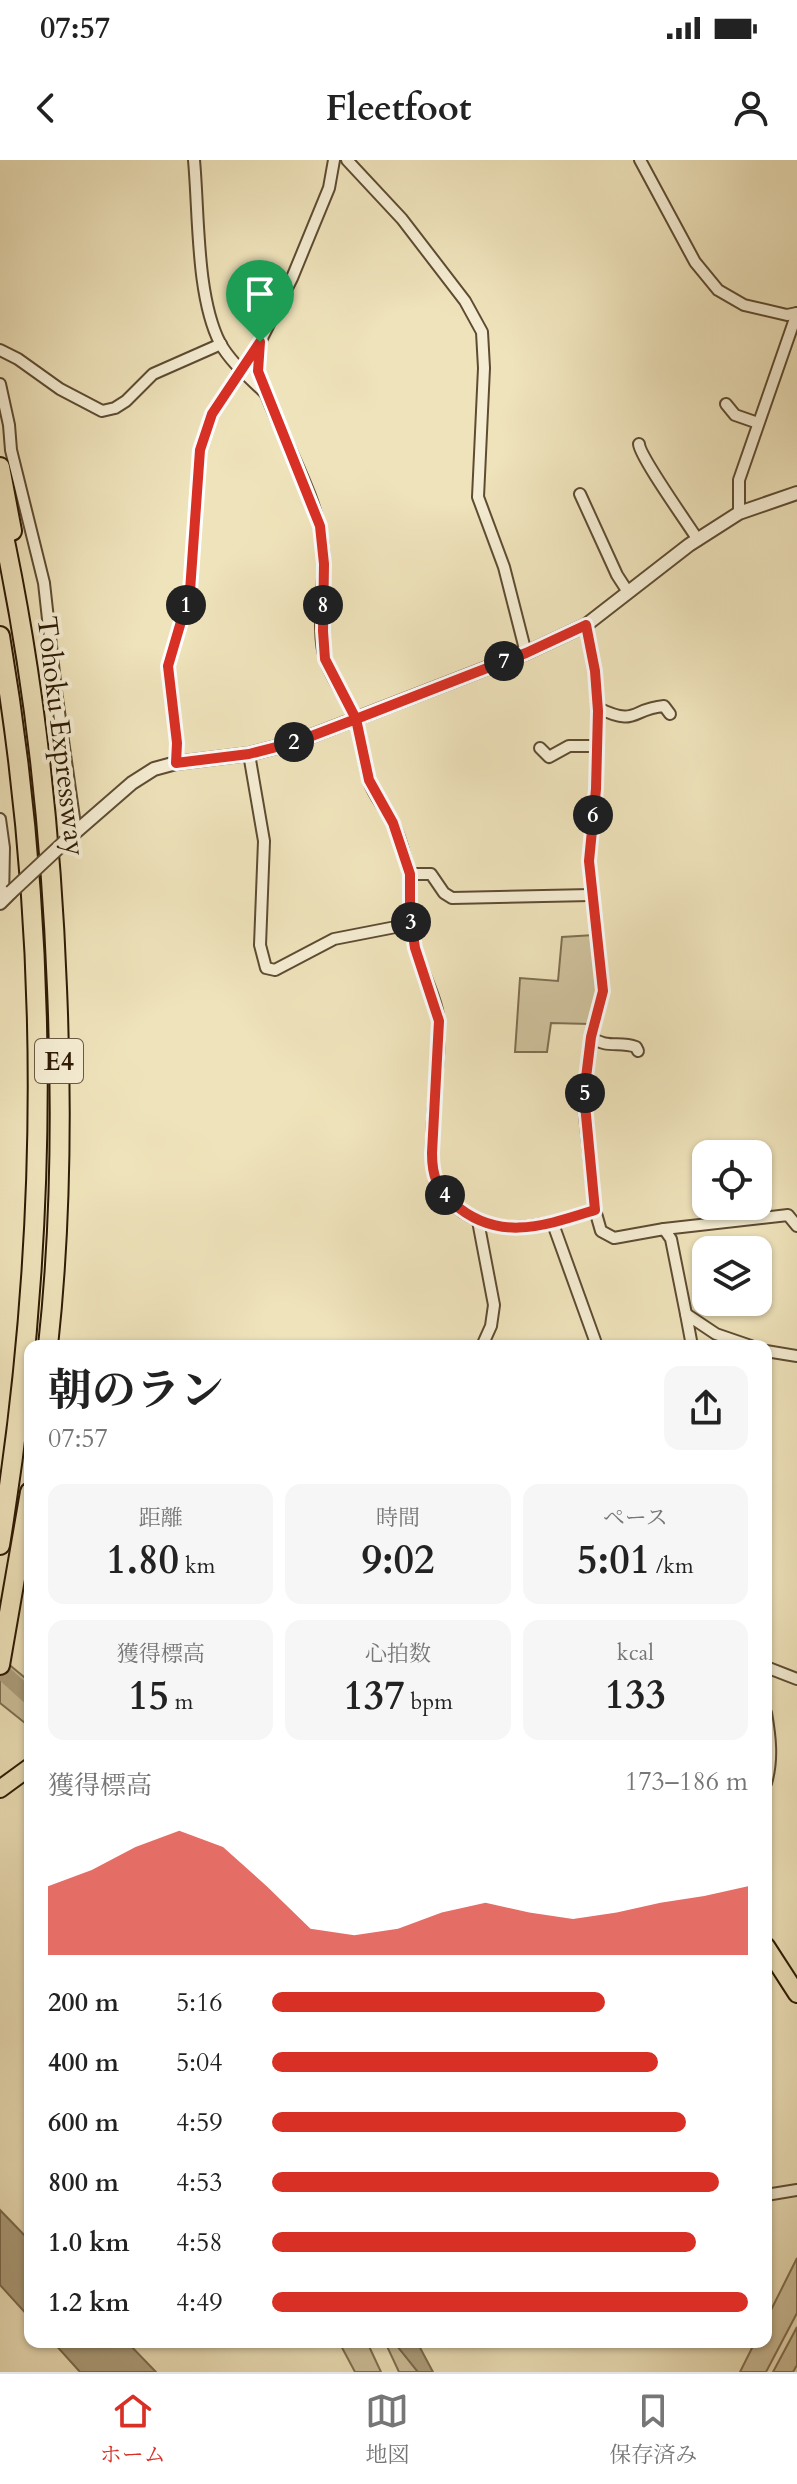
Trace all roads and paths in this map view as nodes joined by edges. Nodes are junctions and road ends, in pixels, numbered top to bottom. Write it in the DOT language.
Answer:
graph roads {
  1 [pos="194,160"];
  2 [pos="334,160"];
  3 [pos="347,160"];
  4 [pos="640,160"];
  5 [pos="260,342"];
  6 [pos="221,344"];
  7 [pos="0,350"];
  8 [pos="241,370"];
  9 [pos="0,384"];
  10 [pos="266,394"];
  11 [pos="726,404"];
  12 [pos="758,423"];
  13 [pos="639,444"];
  14 [pos="0,467"];
  15 [pos="797,493"];
  16 [pos="580,494"];
  17 [pos="739,513"];
  18 [pos="0,518"];
  19 [pos="698,540"];
  20 [pos="11,575"];
  21 [pos="628,592"];
  22 [pos="586,625"];
  23 [pos="0,636"];
  24 [pos="526,653"];
  25 [pos="598,708"];
  26 [pos="670,714"];
  27 [pos="356,719"];
  28 [pos="598,746"];
  29 [pos="540,748"];
  30 [pos="249,754"];
  31 [pos="176,763"];
  32 [pos="0,819"];
  33 [pos="73,834"];
  34 [pos="410,874"];
  35 [pos="591,895"];
  36 [pos="5,898"];
  37 [pos="411,924"];
  38 [pos="591,1037"];
  39 [pos="638,1051"];
  40 [pos="595,1210"];
  41 [pos="478,1221"];
  42 [pos="553,1224"];
  43 [pos="797,1226"];
  44 [pos="664,1229"];
  45 [pos="686,1314"];
  46 [pos="26,1340"];
  47 [pos="48,1340"];
  48 [pos="484,1340"];
  49 [pos="595,1340"];
  50 [pos="691,1340"];
  51 [pos="734,1340"];
  52 [pos="772,1352"];
  53 [pos="797,1356"];
  54 [pos="24,1363"];
  55 [pos="24,1531"];
  56 [pos="0,1545"];
  57 [pos="0,1665"];
  58 [pos="772,1669"];
  59 [pos="797,1679"];
  60 [pos="24,1771"];
  61 [pos="0,1789"];
  62 [pos="772,1955"];
  63 [pos="797,1994"];
  64 [pos="797,2190"];
  65 [pos="772,2194"];
  1 -- 6 [label="street"];
  2 -- 5 [label="street"];
  3 -- 24 [label="street"];
  4 -- 12 [label="street"];
  5 -- 8 [label="street"];
  5 -- 10 [label="street"];
  6 -- 7 [label="street"];
  6 -- 8 [label="street"];
  8 -- 10 [label="street"];
  8 -- 31 [label="street"];
  9 -- 33 [label="street"];
  10 -- 27 [label="street"];
  11 -- 12 [label="street"];
  12 -- 17 [label="street"];
  13 -- 19 [label="street"];
  14 -- 20 [label="highway"];
  15 -- 17 [label="street"];
  16 -- 21 [label="street"];
  17 -- 19 [label="street"];
  18 -- 20 [label="highway, Tohoku Expressway / E4"];
  19 -- 21 [label="street"];
  20 -- 47 [label="highway, Tohoku Expressway / E4"];
  21 -- 22 [label="street"];
  22 -- 24 [label="street"];
  22 -- 25 [label="street"];
  23 -- 46 [label="highway, Tohoku Expressway / E4"];
  24 -- 27 [label="street"];
  25 -- 26 [label="street"];
  25 -- 28 [label="street"];
  27 -- 30 [label="street"];
  27 -- 34 [label="street"];
  28 -- 29 [label="street"];
  28 -- 35 [label="street"];
  30 -- 31 [label="street"];
  30 -- 37 [label="street"];
  31 -- 33 [label="street"];
  32 -- 36 [label="street"];
  33 -- 36 [label="street, bridge"];
  34 -- 35 [label="street"];
  34 -- 37 [label="street"];
  35 -- 38 [label="street"];
  37 -- 41 [label="street"];
  38 -- 39 [label="street"];
  38 -- 40 [label="street"];
  40 -- 42 [label="street"];
  40 -- 44 [label="street"];
  41 -- 42 [label="street"];
  41 -- 48 [label="street"];
  42 -- 49 [label="street"];
  43 -- 44 [label="street"];
  44 -- 45 [label="street"];
  45 -- 50 [label="street"];
  45 -- 51 [label="street"];
  52 -- 53 [label="street"];
  54 -- 56 [label="highway, Tohoku Expressway / E4"];
  55 -- 57 [label="highway"];
  58 -- 59 [label="street"];
  60 -- 61 [label="main road"];
  62 -- 63 [label="main road"];
  64 -- 65 [label="street"];
}
